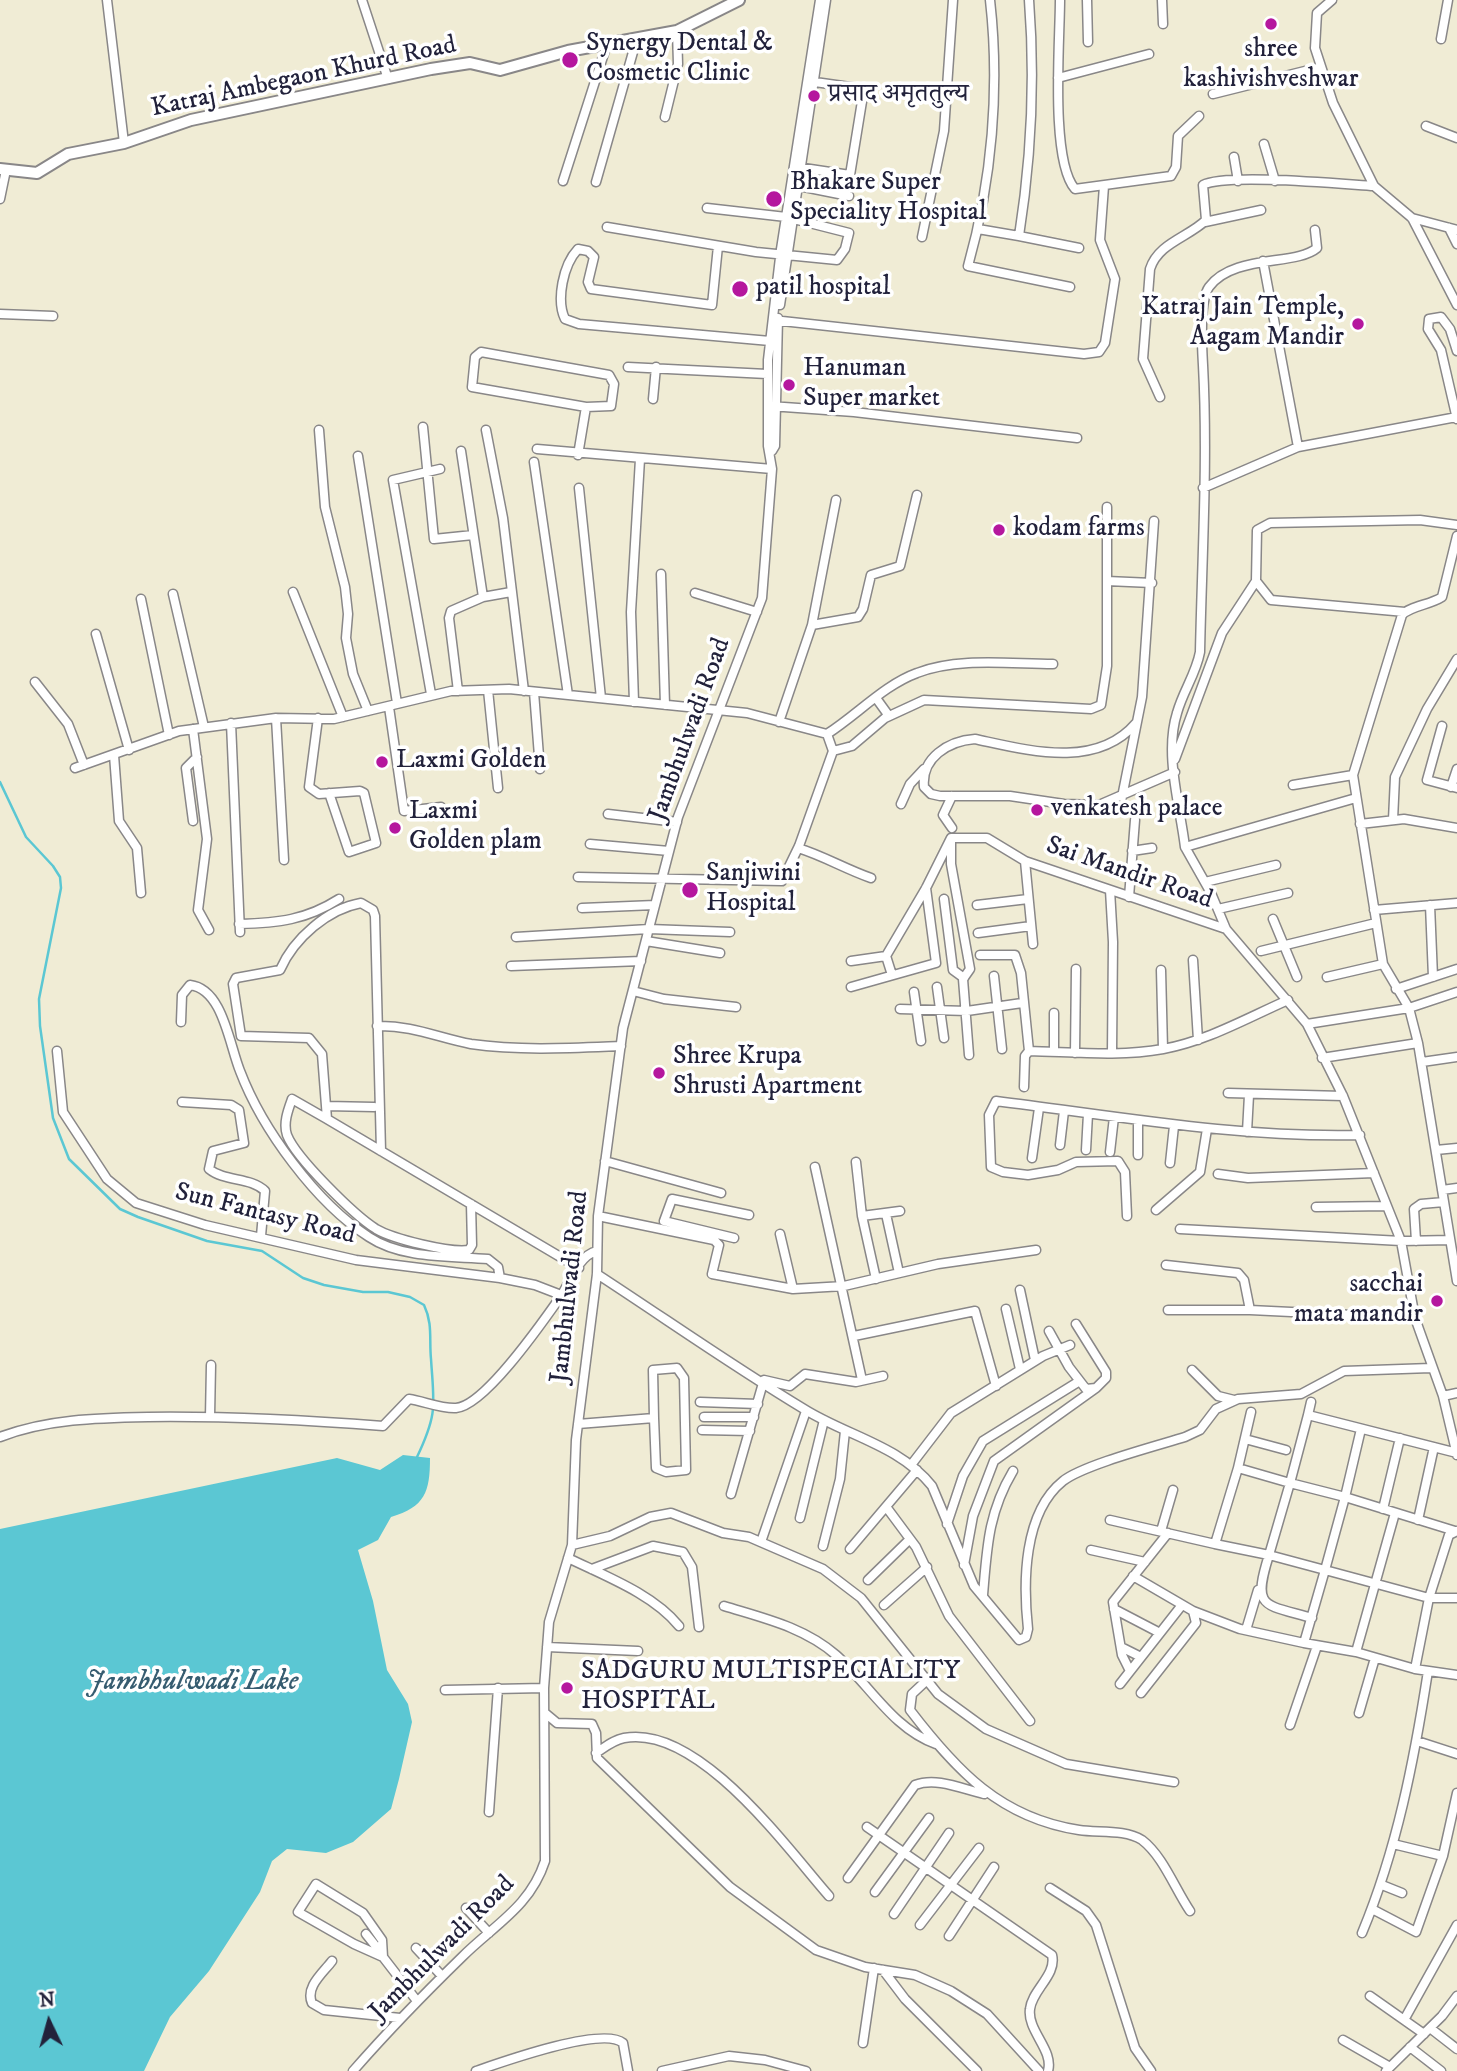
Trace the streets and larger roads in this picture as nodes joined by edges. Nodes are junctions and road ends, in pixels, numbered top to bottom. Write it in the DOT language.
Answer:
graph roads {
  1 [pos="107,0"];
  2 [pos="362,0"];
  3 [pos="740,0"];
  4 [pos="820,0"];
  5 [pos="826,0"];
  6 [pos="953,0"];
  7 [pos="990,0"];
  8 [pos="1029,0"];
  9 [pos="1060,0"];
  10 [pos="1087,0"];
  11 [pos="1162,0"];
  12 [pos="1332,0"];
  13 [pos="1448,0"];
  14 [pos="1163,24"];
  15 [pos="677,31"];
  16 [pos="636,38"];
  17 [pos="1441,38"];
  18 [pos="1088,42"];
  19 [pos="607,44"];
  20 [pos="1149,54"];
  21 [pos="1321,67"];
  22 [pos="1058,78"];
  23 [pos="388,79"];
  24 [pos="810,81"];
  25 [pos="1213,94"];
  26 [pos="1199,116"];
  27 [pos="665,117"];
  28 [pos="1426,126"];
  29 [pos="1457,138"];
  30 [pos="124,143"];
  31 [pos="1264,144"];
  32 [pos="1234,157"];
  33 [pos="797,167"];
  34 [pos="3,169"];
  35 [pos="563,181"];
  36 [pos="1238,181"];
  37 [pos="1275,181"];
  38 [pos="596,182"];
  39 [pos="794,185"];
  40 [pos="1374,186"];
  41 [pos="1104,187"];
  42 [pos="849,196"];
  43 [pos="0,200"];
  44 [pos="707,208"];
  45 [pos="1261,211"];
  46 [pos="789,218"];
  47 [pos="1412,218"];
  48 [pos="1205,222"];
  49 [pos="607,227"];
  50 [pos="978,229"];
  51 [pos="1453,229"];
  52 [pos="1315,230"];
  53 [pos="1019,236"];
  54 [pos="922,237"];
  55 [pos="1457,244"];
  56 [pos="718,246"];
  57 [pos="1079,248"];
  58 [pos="784,254"];
  59 [pos="1263,261"];
  60 [pos="1070,287"];
  61 [pos="1457,305"];
  62 [pos="0,314"];
  63 [pos="53,316"];
  64 [pos="775,320"];
  65 [pos="770,341"];
  66 [pos="1457,351"];
  67 [pos="628,367"];
  68 [pos="656,368"];
  69 [pos="767,374"];
  70 [pos="1160,397"];
  71 [pos="653,399"];
  72 [pos="771,406"];
  73 [pos="586,407"];
  74 [pos="1457,418"];
  75 [pos="423,427"];
  76 [pos="319,430"];
  77 [pos="486,430"];
  78 [pos="1077,438"];
  79 [pos="1298,447"];
  80 [pos="537,449"];
  81 [pos="461,451"];
  82 [pos="578,454"];
  83 [pos="358,456"];
  84 [pos="640,459"];
  85 [pos="534,463"];
  86 [pos="440,469"];
  87 [pos="772,470"];
  88 [pos="427,471"];
  89 [pos="579,488"];
  90 [pos="1203,488"];
  91 [pos="917,495"];
  92 [pos="836,500"];
  93 [pos="1107,507"];
  94 [pos="1154,520"];
  95 [pos="1457,525"];
  96 [pos="473,535"];
  97 [pos="1457,536"];
  98 [pos="661,574"];
  99 [pos="1107,581"];
  100 [pos="1256,581"];
  101 [pos="1152,583"];
  102 [pos="292,592"];
  103 [pos="511,592"];
  104 [pos="695,593"];
  105 [pos="173,594"];
  106 [pos="483,597"];
  107 [pos="141,599"];
  108 [pos="757,611"];
  109 [pos="1405,612"];
  110 [pos="812,625"];
  111 [pos="96,634"];
  112 [pos="1457,659"];
  113 [pos="1053,664"];
  114 [pos="35,682"];
  115 [pos="488,690"];
  116 [pos="458,691"];
  117 [pos="524,691"];
  118 [pos="534,692"];
  119 [pos="431,694"];
  120 [pos="568,695"];
  121 [pos="601,698"];
  122 [pos="876,698"];
  123 [pos="634,702"];
  124 [pos="393,705"];
  125 [pos="665,705"];
  126 [pos="368,711"];
  127 [pos="720,711"];
  128 [pos="890,716"];
  129 [pos="343,717"];
  130 [pos="276,718"];
  131 [pos="318,719"];
  132 [pos="779,722"];
  133 [pos="231,723"];
  134 [pos="1136,723"];
  135 [pos="1442,726"];
  136 [pos="204,727"];
  137 [pos="193,729"];
  138 [pos="827,734"];
  139 [pos="169,735"];
  140 [pos="129,750"];
  141 [pos="833,751"];
  142 [pos="114,755"];
  143 [pos="197,757"];
  144 [pos="1174,762"];
  145 [pos="540,769"];
  146 [pos="925,769"];
  147 [pos="1457,769"];
  148 [pos="1175,772"];
  149 [pos="1353,775"];
  150 [pos="1293,785"];
  151 [pos="1454,787"];
  152 [pos="498,788"];
  153 [pos="329,793"];
  154 [pos="952,796"];
  155 [pos="1122,797"];
  156 [pos="1356,799"];
  157 [pos="901,804"];
  158 [pos="441,807"];
  159 [pos="608,814"];
  160 [pos="1135,820"];
  161 [pos="1393,820"];
  162 [pos="193,821"];
  163 [pos="677,822"];
  164 [pos="1360,824"];
  165 [pos="1457,828"];
  166 [pos="951,833"];
  167 [pos="590,844"];
  168 [pos="1185,847"];
  169 [pos="798,848"];
  170 [pos="1152,848"];
  171 [pos="669,851"];
  172 [pos="1132,851"];
  173 [pos="284,860"];
  174 [pos="1025,862"];
  175 [pos="1276,864"];
  176 [pos="578,877"];
  177 [pos="662,878"];
  178 [pos="871,878"];
  179 [pos="1205,882"];
  180 [pos="926,888"];
  181 [pos="1110,890"];
  182 [pos="141,893"];
  183 [pos="1288,893"];
  184 [pos="1129,897"];
  185 [pos="944,899"];
  186 [pos="1028,899"];
  187 [pos="339,900"];
  188 [pos="1457,903"];
  189 [pos="655,905"];
  190 [pos="977,905"];
  191 [pos="1430,905"];
  192 [pos="582,908"];
  193 [pos="1218,909"];
  194 [pos="1374,910"];
  195 [pos="1273,919"];
  196 [pos="1376,923"];
  197 [pos="1031,926"];
  198 [pos="649,929"];
  199 [pos="1226,929"];
  200 [pos="209,930"];
  201 [pos="730,932"];
  202 [pos="978,933"];
  203 [pos="516,937"];
  204 [pos="646,941"];
  205 [pos="1033,944"];
  206 [pos="1282,945"];
  207 [pos="1262,951"];
  208 [pos="720,953"];
  209 [pos="980,955"];
  210 [pos="886,956"];
  211 [pos="1193,960"];
  212 [pos="641,961"];
  213 [pos="851,961"];
  214 [pos="1383,964"];
  215 [pos="511,966"];
  216 [pos="1076,969"];
  217 [pos="1457,969"];
  218 [pos="1161,971"];
  219 [pos="892,975"];
  220 [pos="994,976"];
  221 [pos="1297,977"];
  222 [pos="1327,977"];
  223 [pos="1433,977"];
  224 [pos="964,978"];
  225 [pos="851,987"];
  226 [pos="937,987"];
  227 [pos="1396,989"];
  228 [pos="633,991"];
  229 [pos="914,992"];
  230 [pos="1457,992"];
  231 [pos="1288,1000"];
  232 [pos="1022,1003"];
  233 [pos="736,1007"];
  234 [pos="996,1007"];
  235 [pos="1409,1008"];
  236 [pos="900,1009"];
  237 [pos="942,1011"];
  238 [pos="967,1011"];
  239 [pos="918,1012"];
  240 [pos="1054,1013"];
  241 [pos="181,1022"];
  242 [pos="1307,1024"];
  243 [pos="377,1026"];
  244 [pos="944,1038"];
  245 [pos="1198,1040"];
  246 [pos="921,1041"];
  247 [pos="1418,1043"];
  248 [pos="621,1046"];
  249 [pos="1002,1049"];
  250 [pos="1163,1049"];
  251 [pos="57,1051"];
  252 [pos="1029,1051"];
  253 [pos="1054,1052"];
  254 [pos="1112,1052"];
  255 [pos="1075,1053"];
  256 [pos="969,1055"];
  257 [pos="1457,1057"];
  258 [pos="1322,1058"];
  259 [pos="1422,1062"];
  260 [pos="1024,1087"];
  261 [pos="1228,1093"];
  262 [pos="1249,1095"];
  263 [pos="1343,1096"];
  264 [pos="181,1102"];
  265 [pos="326,1105"];
  266 [pos="374,1107"];
  267 [pos="1039,1108"];
  268 [pos="1064,1111"];
  269 [pos="1088,1114"];
  270 [pos="1114,1117"];
  271 [pos="327,1119"];
  272 [pos="1138,1120"];
  273 [pos="1174,1126"];
  274 [pos="1207,1129"];
  275 [pos="1247,1132"];
  276 [pos="1360,1135"];
  277 [pos="1060,1145"];
  278 [pos="1457,1149"];
  279 [pos="1086,1150"];
  280 [pos="1436,1150"];
  281 [pos="381,1151"];
  282 [pos="1110,1152"];
  283 [pos="1138,1155"];
  284 [pos="1032,1158"];
  285 [pos="605,1161"];
  286 [pos="856,1162"];
  287 [pos="1170,1163"];
  288 [pos="815,1167"];
  289 [pos="1374,1173"];
  290 [pos="1218,1174"];
  291 [pos="1457,1188"];
  292 [pos="1442,1190"];
  293 [pos="721,1194"];
  294 [pos="1444,1202"];
  295 [pos="471,1204"];
  296 [pos="1386,1206"];
  297 [pos="1316,1207"];
  298 [pos="1156,1210"];
  299 [pos="900,1211"];
  300 [pos="886,1214"];
  301 [pos="748,1215"];
  302 [pos="598,1216"];
  303 [pos="862,1216"];
  304 [pos="1127,1216"];
  305 [pos="662,1225"];
  306 [pos="1180,1229"];
  307 [pos="780,1234"];
  308 [pos="261,1236"];
  309 [pos="733,1238"];
  310 [pos="1450,1240"];
  311 [pos="1401,1241"];
  312 [pos="1416,1241"];
  313 [pos="1036,1250"];
  314 [pos="597,1251"];
  315 [pos="1166,1265"];
  316 [pos="579,1268"];
  317 [pos="899,1273"];
  318 [pos="597,1274"];
  319 [pos="500,1278"];
  320 [pos="876,1279"];
  321 [pos="1457,1281"];
  322 [pos="844,1286"];
  323 [pos="793,1289"];
  324 [pos="1020,1290"];
  325 [pos="561,1295"];
  326 [pos="1006,1310"];
  327 [pos="1168,1310"];
  328 [pos="1250,1310"];
  329 [pos="1415,1318"];
  330 [pos="1076,1324"];
  331 [pos="1049,1331"];
  332 [pos="854,1336"];
  333 [pos="1070,1345"];
  334 [pos="1058,1350"];
  335 [pos="1035,1360"];
  336 [pos="211,1365"];
  337 [pos="1431,1368"];
  338 [pos="1020,1370"];
  339 [pos="1192,1370"];
  340 [pos="883,1376"];
  341 [pos="862,1380"];
  342 [pos="1078,1382"];
  343 [pos="763,1383"];
  344 [pos="996,1386"];
  345 [pos="1096,1388"];
  346 [pos="1457,1393"];
  347 [pos="1443,1396"];
  348 [pos="1235,1401"];
  349 [pos="700,1402"];
  350 [pos="1311,1402"];
  351 [pos="758,1404"];
  352 [pos="806,1411"];
  353 [pos="1251,1412"];
  354 [pos="1308,1415"];
  355 [pos="210,1417"];
  356 [pos="704,1417"];
  357 [pos="754,1417"];
  358 [pos="654,1418"];
  359 [pos="824,1420"];
  360 [pos="578,1424"];
  361 [pos="1361,1429"];
  362 [pos="702,1430"];
  363 [pos="750,1431"];
  364 [pos="845,1431"];
  365 [pos="0,1437"];
  366 [pos="1400,1438"];
  367 [pos="1245,1439"];
  368 [pos="1456,1443"];
  369 [pos="1434,1447"];
  370 [pos="1286,1450"];
  371 [pos="1457,1454"];
  372 [pos="914,1468"];
  373 [pos="1238,1468"];
  374 [pos="1013,1471"];
  375 [pos="1290,1483"];
  376 [pos="1172,1490"];
  377 [pos="731,1494"];
  378 [pos="1345,1497"];
  379 [pos="887,1508"];
  380 [pos="1382,1509"];
  381 [pos="1395,1513"];
  382 [pos="800,1518"];
  383 [pos="1110,1520"];
  384 [pos="1418,1520"];
  385 [pos="947,1524"];
  386 [pos="1457,1531"];
  387 [pos="1164,1532"];
  388 [pos="910,1539"];
  389 [pos="761,1542"];
  390 [pos="1215,1544"];
  391 [pos="572,1545"];
  392 [pos="823,1546"];
  393 [pos="850,1549"];
  394 [pos="1091,1550"];
  395 [pos="1269,1555"];
  396 [pos="568,1558"];
  397 [pos="1145,1562"];
  398 [pos="964,1565"];
  399 [pos="927,1567"];
  400 [pos="592,1570"];
  401 [pos="1325,1570"];
  402 [pos="1133,1576"];
  403 [pos="868,1580"];
  404 [pos="1260,1584"];
  405 [pos="1378,1584"];
  406 [pos="983,1595"];
  407 [pos="1429,1598"];
  408 [pos="1457,1598"];
  409 [pos="884,1605"];
  410 [pos="1182,1605"];
  411 [pos="724,1606"];
  412 [pos="1114,1609"];
  413 [pos="1193,1611"];
  414 [pos="1312,1618"];
  415 [pos="679,1626"];
  416 [pos="699,1627"];
  417 [pos="1246,1630"];
  418 [pos="1160,1633"];
  419 [pos="1304,1643"];
  420 [pos="1317,1646"];
  421 [pos="547,1647"];
  422 [pos="1121,1647"];
  423 [pos="638,1651"];
  424 [pos="1356,1652"];
  425 [pos="1141,1657"];
  426 [pos="1375,1658"];
  427 [pos="1415,1669"];
  428 [pos="1130,1671"];
  429 [pos="1428,1671"];
  430 [pos="1457,1675"];
  431 [pos="927,1680"];
  432 [pos="1120,1684"];
  433 [pos="544,1688"];
  434 [pos="498,1689"];
  435 [pos="445,1690"];
  436 [pos="1141,1693"];
  437 [pos="545,1713"];
  438 [pos="1359,1713"];
  439 [pos="1030,1721"];
  440 [pos="1290,1725"];
  441 [pos="1417,1741"];
  442 [pos="939,1744"];
  443 [pos="596,1753"];
  444 [pos="1457,1754"];
  445 [pos="1174,1782"];
  446 [pos="1457,1793"];
  447 [pos="989,1795"];
  448 [pos="489,1812"];
  449 [pos="929,1818"];
  450 [pos="867,1827"];
  451 [pos="949,1833"];
  452 [pos="879,1835"];
  453 [pos="1393,1844"];
  454 [pos="979,1847"];
  455 [pos="903,1852"];
  456 [pos="1443,1856"];
  457 [pos="994,1867"];
  458 [pos="926,1868"];
  459 [pos="848,1878"];
  460 [pos="950,1884"];
  461 [pos="1382,1885"];
  462 [pos="1050,1888"];
  463 [pos="875,1892"];
  464 [pos="1402,1894"];
  465 [pos="829,1896"];
  466 [pos="974,1900"];
  467 [pos="466,1908"];
  468 [pos="1372,1909"];
  469 [pos="1189,1910"];
  470 [pos="894,1914"];
  471 [pos="920,1925"];
  472 [pos="1457,1925"];
  473 [pos="489,1933"];
  474 [pos="1362,1933"];
  475 [pos="366,1934"];
  476 [pos="949,1936"];
  477 [pos="416,1948"];
  478 [pos="383,1956"];
  479 [pos="332,1961"];
  480 [pos="878,1969"];
  481 [pos="442,1976"];
  482 [pos="1370,1996"];
  483 [pos="1457,1996"];
  484 [pos="417,2001"];
  485 [pos="400,2018"];
  486 [pos="1404,2020"];
  487 [pos="1427,2031"];
  488 [pos="1343,2039"];
  489 [pos="863,2043"];
  490 [pos="1410,2048"];
  491 [pos="1457,2049"];
  492 [pos="1388,2069"];
  493 [pos="353,2071"];
  494 [pos="476,2071"];
  495 [pos="628,2071"];
  496 [pos="662,2071"];
  497 [pos="806,2071"];
  498 [pos="977,2071"];
  499 [pos="1039,2071"];
  500 [pos="1048,2071"];
  501 [pos="1151,2071"];
  502 [pos="1441,2071"];
  1 -- 30 [label="street"];
  2 -- 23 [label="street"];
  3 -- 15 [label="street, Katraj Ambegaon Khurd Road"];
  4 -- 24 [label="street, Jambhulwadi Road"];
  5 -- 24 [label="street, Jambhulwadi Road"];
  6 -- 54 [label="street"];
  7 -- 50 [label="street"];
  8 -- 53 [label="street"];
  9 -- 22 [label="street"];
  10 -- 18 [label="street"];
  11 -- 14 [label="street"];
  12 -- 21 [label="street"];
  13 -- 17 [label="street"];
  15 -- 16 [label="street, Katraj Ambegaon Khurd Road"];
  15 -- 27 [label="street"];
  16 -- 19 [label="street, Katraj Ambegaon Khurd Road"];
  16 -- 38 [label="street"];
  19 -- 23 [label="street, Katraj Ambegaon Khurd Road"];
  19 -- 35 [label="street"];
  20 -- 22 [label="street"];
  21 -- 25 [label="street"];
  21 -- 40 [label="street"];
  22 -- 41 [label="street"];
  23 -- 30 [label="street, Katraj Ambegaon Khurd Road"];
  24 -- 33 [label="street, Jambhulwadi Road"];
  24 -- 33 [label="street"];
  26 -- 41 [label="street"];
  28 -- 29 [label="street"];
  30 -- 34 [label="street, Katraj Ambegaon Khurd Road"];
  31 -- 37 [label="street"];
  32 -- 36 [label="street"];
  33 -- 39 [label="street, Jambhulwadi Road"];
  34 -- 43 [label="street"];
  36 -- 37 [label="street"];
  36 -- 48 [label="street"];
  37 -- 40 [label="street"];
  39 -- 42 [label="street"];
  39 -- 46 [label="street, Jambhulwadi Road"];
  40 -- 47 [label="street"];
  41 -- 64 [label="street"];
  44 -- 46 [label="street"];
  45 -- 48 [label="street"];
  46 -- 58 [label="street, Jambhulwadi Road"];
  46 -- 58 [label="street"];
  47 -- 51 [label="street"];
  47 -- 61 [label="street"];
  48 -- 70 [label="street"];
  49 -- 56 [label="street"];
  50 -- 53 [label="street"];
  50 -- 60 [label="street"];
  51 -- 55 [label="street"];
  52 -- 59 [label="street"];
  53 -- 57 [label="street"];
  56 -- 58 [label="street"];
  56 -- 65 [label="street"];
  58 -- 64 [label="street, Jambhulwadi Road"];
  59 -- 79 [label="street"];
  59 -- 90 [label="street"];
  62 -- 63 [label="street"];
  64 -- 65 [label="street, Jambhulwadi Road"];
  64 -- 72 [label="street, Jambhulwadi Road"];
  65 -- 69 [label="street, Jambhulwadi Road"];
  66 -- 74 [label="street"];
  67 -- 68 [label="street"];
  68 -- 69 [label="street"];
  68 -- 71 [label="street"];
  69 -- 72 [label="street, Jambhulwadi Road"];
  72 -- 78 [label="street"];
  72 -- 87 [label="street, Jambhulwadi Road"];
  73 -- 73 [label="street"];
  73 -- 82 [label="street"];
  74 -- 79 [label="street"];
  75 -- 88 [label="street"];
  76 -- 126 [label="street"];
  77 -- 103 [label="street"];
  79 -- 90 [label="street"];
  80 -- 82 [label="street"];
  81 -- 96 [label="street"];
  82 -- 84 [label="street"];
  83 -- 124 [label="street"];
  84 -- 87 [label="street"];
  84 -- 123 [label="street"];
  85 -- 120 [label="street"];
  86 -- 88 [label="street"];
  87 -- 108 [label="street, Jambhulwadi Road"];
  88 -- 96 [label="street"];
  88 -- 119 [label="street"];
  89 -- 121 [label="street"];
  90 -- 144 [label="street"];
  91 -- 110 [label="street"];
  92 -- 110 [label="street"];
  93 -- 99 [label="street"];
  94 -- 101 [label="street"];
  95 -- 100 [label="street"];
  96 -- 106 [label="street"];
  97 -- 109 [label="street"];
  98 -- 125 [label="street"];
  99 -- 101 [label="street"];
  99 -- 128 [label="street"];
  100 -- 109 [label="street"];
  100 -- 144 [label="street"];
  101 -- 134 [label="street"];
  102 -- 129 [label="street"];
  103 -- 106 [label="street"];
  103 -- 117 [label="street"];
  104 -- 108 [label="street"];
  105 -- 136 [label="street"];
  106 -- 116 [label="street"];
  107 -- 139 [label="street"];
  108 -- 127 [label="street, Jambhulwadi Road"];
  109 -- 149 [label="street"];
  110 -- 132 [label="street"];
  111 -- 140 [label="street"];
  112 -- 161 [label="street"];
  113 -- 122 [label="street"];
  114 -- 142 [label="street"];
  115 -- 116 [label="street"];
  115 -- 117 [label="street"];
  115 -- 152 [label="street"];
  116 -- 119 [label="street"];
  117 -- 118 [label="street"];
  118 -- 120 [label="street"];
  118 -- 145 [label="street"];
  119 -- 124 [label="street"];
  120 -- 121 [label="street"];
  121 -- 123 [label="street"];
  122 -- 128 [label="street"];
  122 -- 138 [label="street"];
  123 -- 125 [label="street"];
  124 -- 126 [label="street"];
  124 -- 158 [label="street"];
  125 -- 127 [label="street"];
  126 -- 129 [label="street"];
  127 -- 132 [label="street"];
  127 -- 163 [label="street, Jambhulwadi Road"];
  128 -- 141 [label="street"];
  129 -- 131 [label="street"];
  130 -- 131 [label="street"];
  130 -- 133 [label="street"];
  130 -- 173 [label="street"];
  131 -- 153 [label="street"];
  132 -- 138 [label="street"];
  133 -- 136 [label="street"];
  133 -- 187 [label="street"];
  134 -- 146 [label="street"];
  134 -- 155 [label="street"];
  135 -- 151 [label="street"];
  136 -- 137 [label="street"];
  137 -- 139 [label="street"];
  137 -- 143 [label="street"];
  138 -- 141 [label="street"];
  139 -- 140 [label="street"];
  140 -- 142 [label="street"];
  141 -- 169 [label="street"];
  142 -- 182 [label="street"];
  143 -- 162 [label="street"];
  143 -- 200 [label="street"];
  144 -- 148 [label="street"];
  146 -- 154 [label="street"];
  146 -- 157 [label="street"];
  147 -- 151 [label="street"];
  148 -- 155 [label="street"];
  148 -- 168 [label="street"];
  149 -- 150 [label="street"];
  149 -- 156 [label="street"];
  153 -- 153 [label="street"];
  154 -- 155 [label="street"];
  154 -- 166 [label="street"];
  156 -- 164 [label="street"];
  156 -- 168 [label="street, Sai Mandir Road"];
  159 -- 163 [label="street"];
  160 -- 172 [label="street"];
  161 -- 164 [label="street"];
  161 -- 165 [label="street"];
  163 -- 171 [label="street, Jambhulwadi Road"];
  164 -- 194 [label="street"];
  166 -- 174 [label="street, Sai Mandir Road"];
  166 -- 180 [label="street"];
  166 -- 224 [label="street"];
  167 -- 171 [label="street"];
  168 -- 179 [label="street, Sai Mandir Road"];
  169 -- 177 [label="street"];
  169 -- 178 [label="street"];
  170 -- 172 [label="street"];
  171 -- 177 [label="street, Jambhulwadi Road"];
  172 -- 184 [label="street"];
  174 -- 181 [label="street, Sai Mandir Road"];
  174 -- 186 [label="street"];
  175 -- 179 [label="street"];
  176 -- 177 [label="street"];
  177 -- 189 [label="street, Jambhulwadi Road"];
  179 -- 193 [label="street, Sai Mandir Road"];
  180 -- 210 [label="street"];
  180 -- 219 [label="street"];
  181 -- 184 [label="street, Sai Mandir Road"];
  181 -- 254 [label="street"];
  183 -- 193 [label="street"];
  184 -- 199 [label="street, Sai Mandir Road"];
  185 -- 224 [label="street"];
  186 -- 190 [label="street"];
  186 -- 197 [label="street"];
  188 -- 191 [label="street"];
  189 -- 192 [label="street"];
  189 -- 198 [label="street, Jambhulwadi Road"];
  191 -- 194 [label="street"];
  191 -- 223 [label="street"];
  193 -- 199 [label="street, Sai Mandir Road"];
  194 -- 196 [label="street"];
  195 -- 206 [label="street"];
  196 -- 206 [label="street"];
  196 -- 214 [label="street"];
  197 -- 202 [label="street"];
  197 -- 205 [label="street"];
  198 -- 201 [label="street"];
  198 -- 203 [label="street"];
  198 -- 204 [label="street, Jambhulwadi Road"];
  199 -- 231 [label="street"];
  204 -- 208 [label="street"];
  204 -- 212 [label="street, Jambhulwadi Road"];
  206 -- 207 [label="street"];
  206 -- 221 [label="street"];
  209 -- 232 [label="street"];
  210 -- 213 [label="street"];
  210 -- 219 [label="street"];
  211 -- 245 [label="street"];
  212 -- 215 [label="street"];
  212 -- 228 [label="street, Jambhulwadi Road"];
  214 -- 222 [label="street"];
  214 -- 227 [label="street"];
  216 -- 255 [label="street"];
  217 -- 223 [label="street"];
  218 -- 250 [label="street"];
  219 -- 225 [label="street"];
  220 -- 234 [label="street"];
  223 -- 227 [label="street"];
  224 -- 238 [label="street"];
  226 -- 237 [label="street"];
  227 -- 235 [label="street"];
  228 -- 233 [label="street"];
  228 -- 248 [label="street, Jambhulwadi Road"];
  229 -- 239 [label="street"];
  230 -- 235 [label="street"];
  231 -- 242 [label="street"];
  231 -- 245 [label="street"];
  232 -- 234 [label="street"];
  232 -- 252 [label="street"];
  234 -- 238 [label="street"];
  234 -- 249 [label="street"];
  235 -- 242 [label="street"];
  235 -- 247 [label="street"];
  236 -- 239 [label="street"];
  237 -- 238 [label="street"];
  237 -- 239 [label="street"];
  237 -- 244 [label="street"];
  238 -- 256 [label="street"];
  239 -- 246 [label="street"];
  240 -- 253 [label="street"];
  241 -- 319 [label="street"];
  242 -- 258 [label="street"];
  243 -- 248 [label="street"];
  243 -- 265 [label="street"];
  243 -- 281 [label="street"];
  245 -- 250 [label="street"];
  247 -- 258 [label="street"];
  247 -- 259 [label="street"];
  248 -- 285 [label="street, Jambhulwadi Road"];
  250 -- 254 [label="street"];
  251 -- 308 [label="street, Sun Fantasy Road"];
  252 -- 253 [label="street"];
  252 -- 260 [label="street"];
  253 -- 255 [label="street"];
  254 -- 255 [label="street"];
  257 -- 259 [label="street"];
  258 -- 263 [label="street"];
  259 -- 280 [label="street"];
  261 -- 262 [label="street"];
  262 -- 263 [label="street"];
  262 -- 275 [label="street"];
  263 -- 276 [label="street"];
  264 -- 308 [label="street"];
  265 -- 266 [label="street"];
  265 -- 271 [label="street"];
  267 -- 268 [label="street"];
  267 -- 284 [label="street"];
  267 -- 304 [label="street"];
  268 -- 269 [label="street"];
  268 -- 277 [label="street"];
  269 -- 270 [label="street"];
  269 -- 279 [label="street"];
  270 -- 272 [label="street"];
  270 -- 282 [label="street"];
  271 -- 281 [label="street"];
  271 -- 295 [label="street"];
  272 -- 273 [label="street"];
  272 -- 283 [label="street"];
  273 -- 274 [label="street"];
  273 -- 287 [label="street"];
  274 -- 275 [label="street"];
  274 -- 298 [label="street"];
  275 -- 276 [label="street"];
  276 -- 289 [label="street"];
  278 -- 280 [label="street"];
  280 -- 292 [label="street"];
  281 -- 295 [label="street"];
  285 -- 293 [label="street"];
  285 -- 302 [label="street, Jambhulwadi Road"];
  286 -- 303 [label="street"];
  288 -- 322 [label="street"];
  289 -- 290 [label="street"];
  289 -- 296 [label="street"];
  291 -- 292 [label="street"];
  292 -- 294 [label="street"];
  294 -- 310 [label="street"];
  294 -- 312 [label="street"];
  295 -- 316 [label="street"];
  296 -- 297 [label="street"];
  296 -- 311 [label="street"];
  299 -- 300 [label="street"];
  300 -- 303 [label="street"];
  300 -- 317 [label="street"];
  301 -- 305 [label="street"];
  302 -- 305 [label="street"];
  302 -- 314 [label="street, Jambhulwadi Road"];
  303 -- 320 [label="street"];
  305 -- 309 [label="street"];
  305 -- 323 [label="street"];
  306 -- 311 [label="street"];
  307 -- 323 [label="street"];
  308 -- 319 [label="street, Sun Fantasy Road"];
  310 -- 312 [label="street"];
  310 -- 321 [label="street"];
  311 -- 312 [label="street"];
  311 -- 329 [label="street"];
  313 -- 317 [label="street"];
  314 -- 316 [label="street"];
  314 -- 318 [label="street, Jambhulwadi Road"];
  315 -- 328 [label="street"];
  316 -- 325 [label="street"];
  317 -- 320 [label="street"];
  318 -- 343 [label="street"];
  318 -- 360 [label="street, Jambhulwadi Road"];
  319 -- 325 [label="street, Sun Fantasy Road"];
  320 -- 322 [label="street"];
  322 -- 323 [label="street"];
  322 -- 332 [label="street"];
  324 -- 335 [label="street"];
  325 -- 355 [label="street"];
  326 -- 338 [label="street"];
  327 -- 328 [label="street"];
  328 -- 329 [label="street"];
  329 -- 337 [label="street"];
  330 -- 345 [label="street"];
  331 -- 334 [label="street"];
  332 -- 341 [label="street"];
  332 -- 344 [label="street"];
  333 -- 334 [label="street"];
  334 -- 335 [label="street"];
  334 -- 342 [label="street"];
  335 -- 338 [label="street"];
  336 -- 355 [label="street"];
  337 -- 347 [label="street"];
  337 -- 348 [label="street"];
  338 -- 344 [label="street"];
  339 -- 348 [label="street"];
  340 -- 341 [label="street"];
  341 -- 343 [label="street"];
  342 -- 345 [label="street"];
  342 -- 385 [label="street"];
  343 -- 351 [label="street"];
  343 -- 352 [label="street"];
  344 -- 372 [label="street"];
  345 -- 398 [label="street"];
  346 -- 347 [label="street"];
  347 -- 368 [label="street"];
  348 -- 406 [label="street"];
  349 -- 351 [label="street"];
  350 -- 354 [label="street"];
  351 -- 357 [label="street"];
  352 -- 359 [label="street"];
  352 -- 389 [label="street"];
  353 -- 367 [label="street"];
  354 -- 361 [label="street"];
  354 -- 375 [label="street"];
  355 -- 365 [label="street"];
  356 -- 357 [label="street"];
  357 -- 363 [label="street"];
  358 -- 358 [label="street"];
  358 -- 360 [label="street"];
  359 -- 364 [label="street"];
  359 -- 382 [label="street"];
  360 -- 391 [label="street, Jambhulwadi Road"];
  361 -- 366 [label="street"];
  361 -- 378 [label="street"];
  362 -- 363 [label="street"];
  363 -- 377 [label="street"];
  364 -- 372 [label="street"];
  364 -- 392 [label="street"];
  366 -- 369 [label="street"];
  366 -- 380 [label="street"];
  367 -- 370 [label="street"];
  367 -- 373 [label="street"];
  368 -- 371 [label="street"];
  369 -- 371 [label="street"];
  369 -- 384 [label="street"];
  372 -- 379 [label="street"];
  372 -- 385 [label="street"];
  373 -- 375 [label="street"];
  373 -- 390 [label="street"];
  374 -- 406 [label="street"];
  375 -- 378 [label="street"];
  375 -- 395 [label="street"];
  376 -- 387 [label="street"];
  378 -- 380 [label="street"];
  378 -- 401 [label="street"];
  379 -- 388 [label="street"];
  379 -- 393 [label="street"];
  380 -- 381 [label="street"];
  381 -- 384 [label="street"];
  381 -- 405 [label="street"];
  383 -- 387 [label="street"];
  384 -- 386 [label="street"];
  385 -- 398 [label="street"];
  386 -- 407 [label="street"];
  387 -- 390 [label="street"];
  387 -- 397 [label="street"];
  388 -- 399 [label="street"];
  388 -- 403 [label="street"];
  389 -- 391 [label="street"];
  389 -- 431 [label="street"];
  390 -- 395 [label="street"];
  391 -- 396 [label="street, Jambhulwadi Road"];
  394 -- 397 [label="street"];
  395 -- 401 [label="street"];
  395 -- 404 [label="street"];
  396 -- 400 [label="street"];
  396 -- 421 [label="street, Jambhulwadi Road"];
  397 -- 402 [label="street"];
  398 -- 406 [label="street"];
  399 -- 409 [label="street"];
  399 -- 439 [label="street"];
  400 -- 415 [label="street"];
  400 -- 416 [label="street"];
  401 -- 405 [label="street"];
  401 -- 414 [label="street"];
  402 -- 410 [label="street"];
  402 -- 412 [label="street"];
  404 -- 414 [label="street"];
  404 -- 417 [label="street"];
  405 -- 407 [label="street"];
  405 -- 424 [label="street"];
  407 -- 408 [label="street"];
  407 -- 427 [label="street"];
  410 -- 413 [label="street"];
  410 -- 418 [label="street"];
  411 -- 442 [label="street"];
  412 -- 418 [label="street"];
  412 -- 422 [label="street"];
  413 -- 417 [label="street"];
  413 -- 436 [label="street"];
  414 -- 419 [label="street"];
  417 -- 419 [label="street"];
  418 -- 425 [label="street"];
  419 -- 420 [label="street"];
  420 -- 424 [label="street"];
  420 -- 440 [label="street"];
  421 -- 423 [label="street"];
  421 -- 433 [label="street, Jambhulwadi Road"];
  422 -- 425 [label="street"];
  422 -- 428 [label="street"];
  424 -- 426 [label="street"];
  425 -- 428 [label="street"];
  426 -- 427 [label="street"];
  426 -- 438 [label="street"];
  427 -- 429 [label="street"];
  428 -- 432 [label="street"];
  429 -- 430 [label="street"];
  429 -- 441 [label="street"];
  431 -- 442 [label="street"];
  431 -- 445 [label="street"];
  433 -- 434 [label="street"];
  433 -- 437 [label="street, Jambhulwadi Road"];
  434 -- 435 [label="street"];
  434 -- 448 [label="street"];
  437 -- 443 [label="street"];
  437 -- 473 [label="street, Jambhulwadi Road"];
  441 -- 444 [label="street"];
  441 -- 453 [label="street"];
  442 -- 447 [label="street"];
  443 -- 465 [label="street"];
  443 -- 480 [label="street"];
  446 -- 456 [label="street"];
  447 -- 452 [label="street"];
  447 -- 469 [label="street"];
  449 -- 455 [label="street"];
  450 -- 452 [label="street"];
  451 -- 458 [label="street"];
  452 -- 455 [label="street"];
  452 -- 459 [label="street"];
  453 -- 456 [label="street"];
  453 -- 461 [label="street"];
  454 -- 460 [label="street"];
  455 -- 458 [label="street"];
  455 -- 463 [label="street"];
  456 -- 468 [label="street"];
  457 -- 466 [label="street"];
  458 -- 460 [label="street"];
  458 -- 470 [label="street"];
  460 -- 466 [label="street"];
  460 -- 471 [label="street"];
  461 -- 464 [label="street"];
  461 -- 468 [label="street"];
  462 -- 501 [label="street"];
  466 -- 476 [label="street"];
  466 -- 500 [label="street"];
  467 -- 473 [label="street"];
  468 -- 474 [label="street"];
  472 -- 486 [label="street"];
  473 -- 481 [label="street, Jambhulwadi Road"];
  475 -- 478 [label="street"];
  477 -- 481 [label="street"];
  478 -- 478 [label="street"];
  478 -- 484 [label="street"];
  479 -- 485 [label="street"];
  480 -- 489 [label="street"];
  480 -- 498 [label="street"];
  480 -- 499 [label="street"];
  481 -- 484 [label="street, Jambhulwadi Road"];
  482 -- 486 [label="street"];
  483 -- 487 [label="street"];
  484 -- 485 [label="street, Jambhulwadi Road"];
  485 -- 493 [label="street, Jambhulwadi Road"];
  486 -- 487 [label="street"];
  487 -- 490 [label="street"];
  487 -- 491 [label="street"];
  488 -- 492 [label="street"];
  490 -- 492 [label="street"];
  490 -- 502 [label="street"];
  494 -- 495 [label="street"];
  496 -- 497 [label="street"];
}
